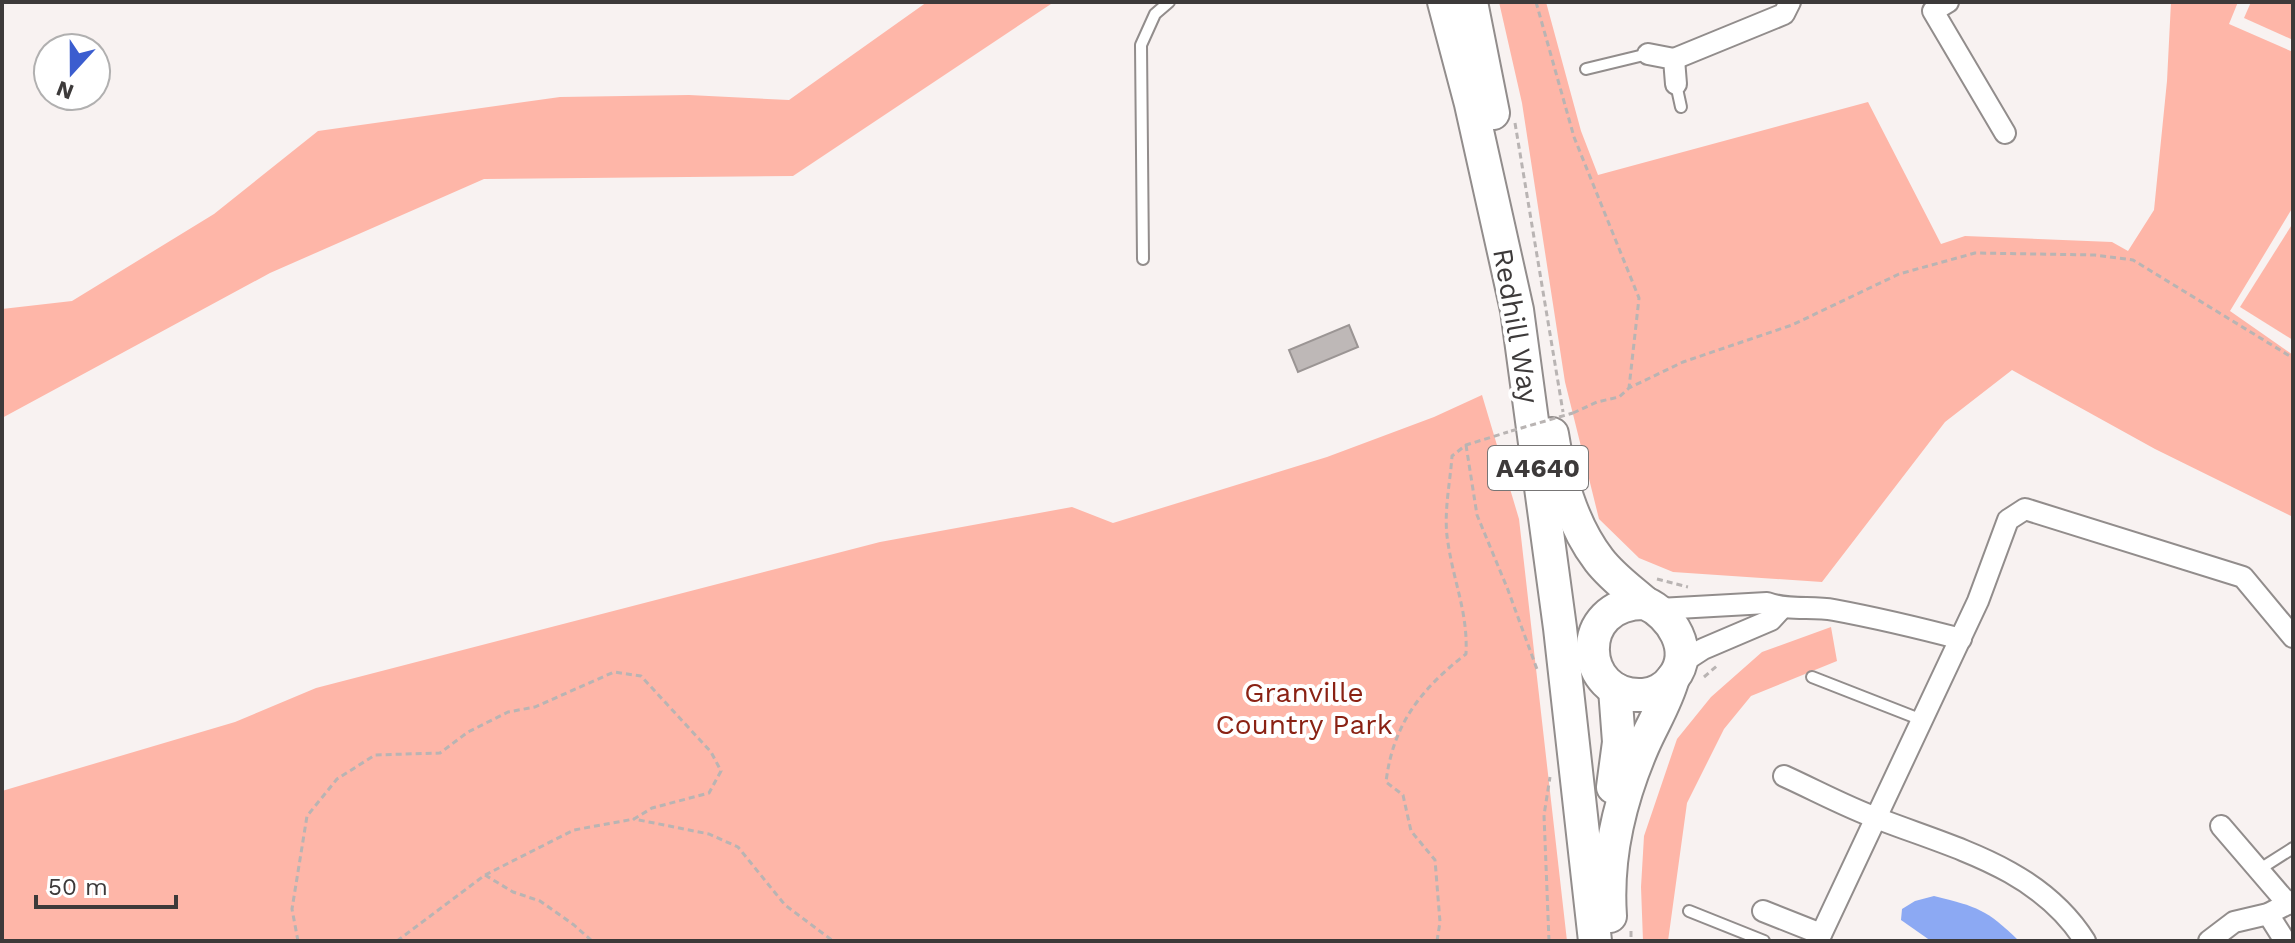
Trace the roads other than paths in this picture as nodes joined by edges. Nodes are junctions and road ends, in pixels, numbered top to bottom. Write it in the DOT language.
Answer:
graph roads {
  1 [pos="1169,2"];
  2 [pos="1444,2"];
  3 [pos="1471,2"];
  4 [pos="1790,2"];
  5 [pos="1935,5"];
  6 [pos="1648,54"];
  7 [pos="1674,59"];
  8 [pos="1586,69"];
  9 [pos="1676,84"];
  10 [pos="1681,107"];
  11 [pos="2005,133"];
  12 [pos="1143,259"];
  13 [pos="1542,502"];
  14 [pos="1653,597"];
  15 [pos="1782,608"];
  16 [pos="2293,637"];
  17 [pos="1961,639"];
  18 [pos="1592,652"];
  19 [pos="1685,674"];
  20 [pos="1812,677"];
  21 [pos="1615,689"];
  22 [pos="1922,720"];
  23 [pos="1784,776"];
  24 [pos="1875,818"];
  25 [pos="2221,826"];
  26 [pos="2293,848"];
  27 [pos="2260,869"];
  28 [pos="2290,902"];
  29 [pos="1689,911"];
  30 [pos="1763,911"];
  31 [pos="2268,914"];
  32 [pos="1622,936"];
  33 [pos="1819,937"];
  34 [pos="1595,941"];
  35 [pos="1764,941"];
  36 [pos="2085,941"];
  37 [pos="2209,941"];
  38 [pos="2285,941"];
  1 -- 12 [label="lane"];
  2 -- 13 [label="main road, Redhill Way / A4640"];
  3 -- 14 [label="main road, Redhill Way / A4640"];
  4 -- 7 [label="street"];
  5 -- 11 [label="street"];
  6 -- 7 [label="street"];
  6 -- 8 [label="lane"];
  7 -- 9 [label="street"];
  9 -- 10 [label="lane"];
  13 -- 18 [label="main road, A4640"];
  13 -- 34 [label="main road, Redhill Way / A4640"];
  14 -- 15 [label="street"];
  14 -- 18 [label="main road"];
  14 -- 19 [label="main road, A4640"];
  15 -- 17 [label="street"];
  15 -- 19 [label="street"];
  16 -- 17 [label="street"];
  17 -- 22 [label="street"];
  18 -- 21 [label="main road, A4640"];
  19 -- 21 [label="main road"];
  19 -- 32 [label="main road"];
  20 -- 22 [label="lane"];
  21 -- 34 [label="main road, A4640"];
  22 -- 24 [label="street"];
  23 -- 24 [label="street"];
  24 -- 33 [label="street"];
  24 -- 36 [label="street"];
  25 -- 27 [label="street"];
  26 -- 27 [label="lane"];
  27 -- 28 [label="street"];
  28 -- 31 [label="street"];
  29 -- 35 [label="lane"];
  30 -- 33 [label="street"];
  31 -- 37 [label="street"];
  31 -- 38 [label="street"];
}
